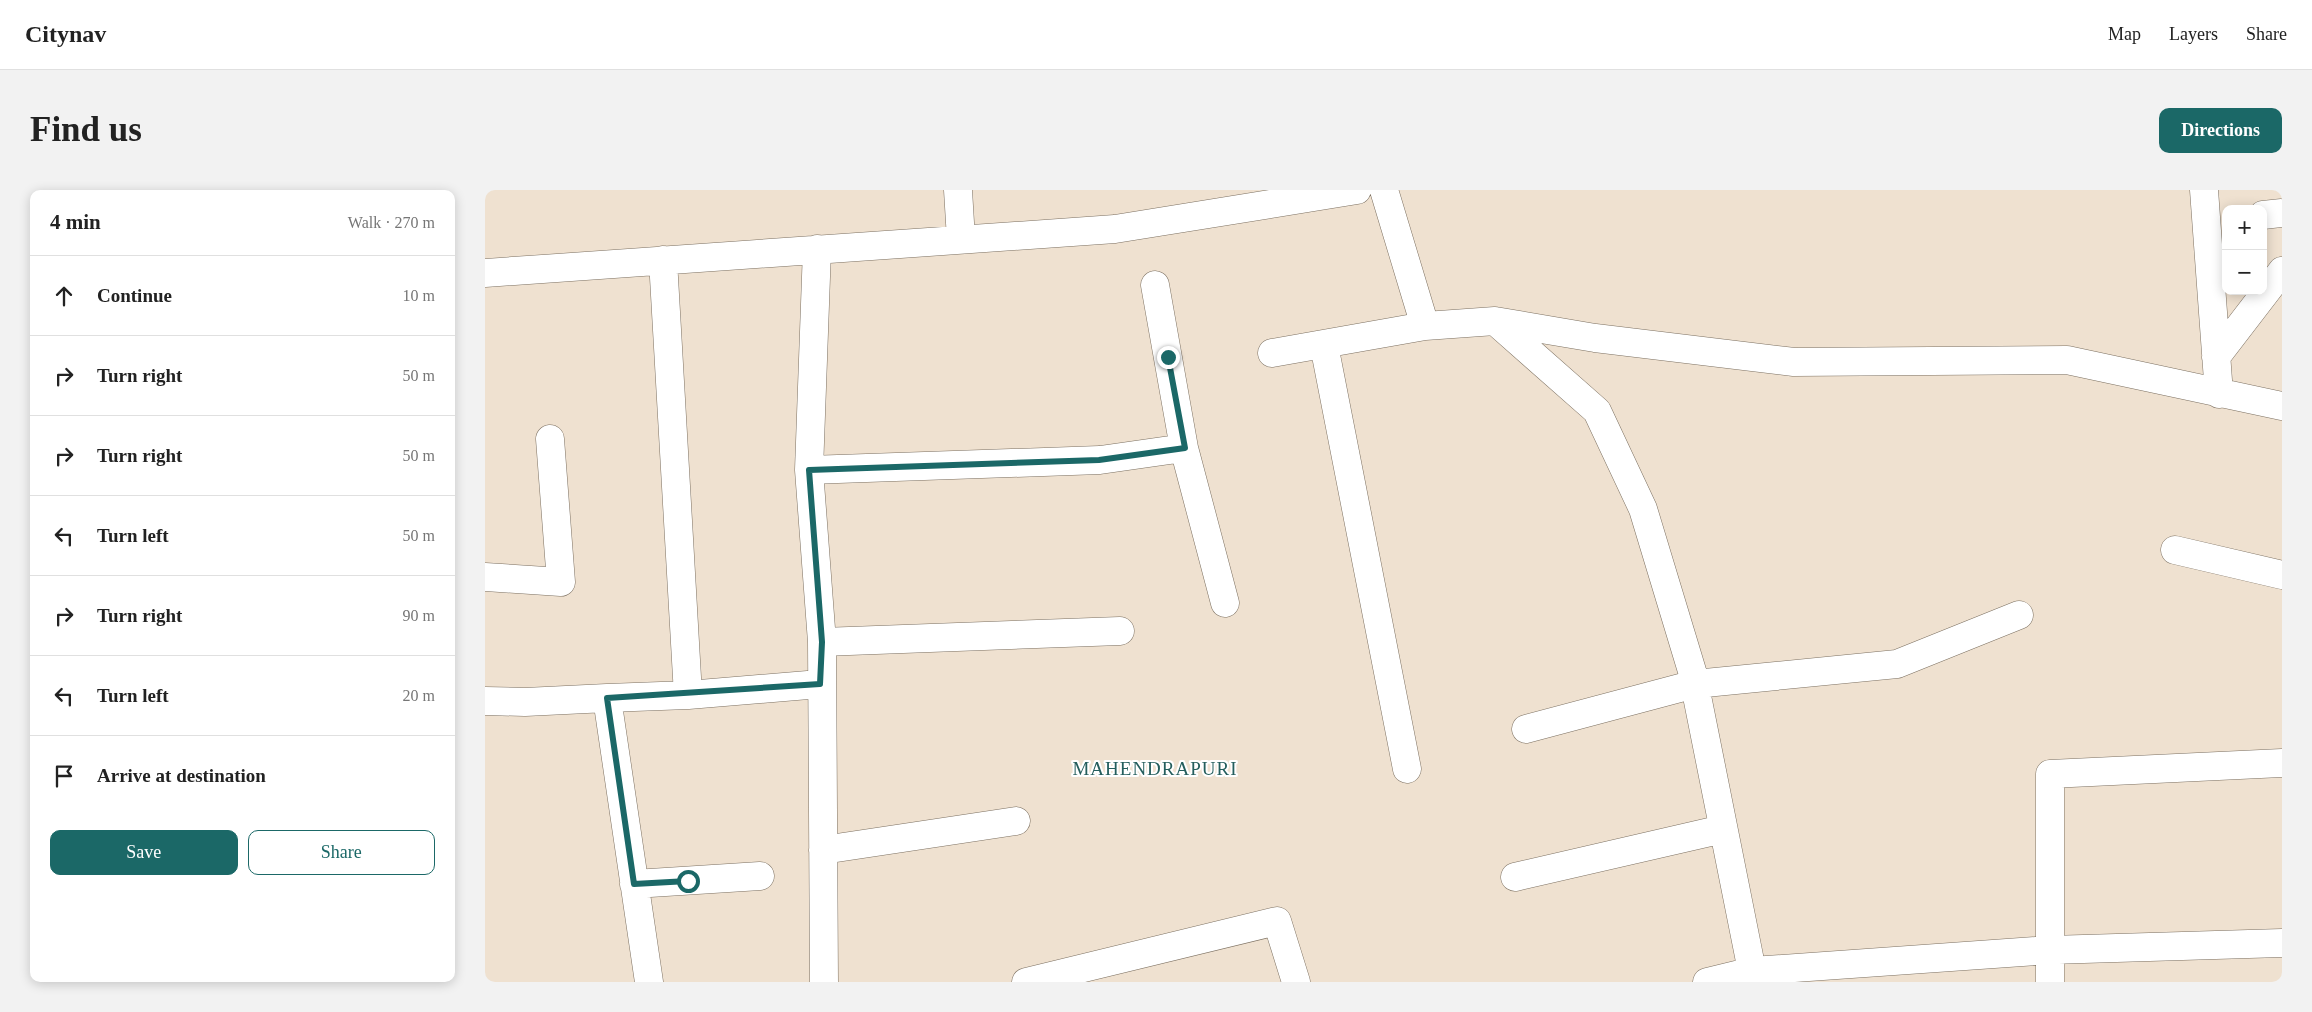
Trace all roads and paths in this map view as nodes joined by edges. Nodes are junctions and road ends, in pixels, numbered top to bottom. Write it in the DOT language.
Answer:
graph roads {
  1 [pos="958,190"];
  2 [pos="1357,190"];
  3 [pos="1384,190"];
  4 [pos="2204,190"];
  5 [pos="2282,213"];
  6 [pos="2267,215"];
  7 [pos="2216,218"];
  8 [pos="961,239"];
  9 [pos="817,249"];
  10 [pos="663,260"];
  11 [pos="2282,271"];
  12 [pos="485,273"];
  13 [pos="1155,285"];
  14 [pos="1495,321"];
  15 [pos="1425,326"];
  16 [pos="1324,344"];
  17 [pos="1272,354"];
  18 [pos="2216,357"];
  19 [pos="2219,394"];
  20 [pos="2282,406"];
  21 [pos="550,439"];
  22 [pos="1185,448"];
  23 [pos="809,470"];
  24 [pos="2175,550"];
  25 [pos="2282,575"];
  26 [pos="485,577"];
  27 [pos="1225,603"];
  28 [pos="2019,615"];
  29 [pos="1120,631"];
  30 [pos="822,642"];
  31 [pos="820,684"];
  32 [pos="1695,684"];
  33 [pos="688,694"];
  34 [pos="607,698"];
  35 [pos="485,701"];
  36 [pos="1526,729"];
  37 [pos="2282,762"];
  38 [pos="1407,769"];
  39 [pos="1016,821"];
  40 [pos="1723,829"];
  41 [pos="823,850"];
  42 [pos="760,876"];
  43 [pos="1515,878"];
  44 [pos="634,884"];
  45 [pos="2282,943"];
  46 [pos="2050,950"];
  47 [pos="1752,971"];
  48 [pos="649,982"];
  49 [pos="824,982"];
  50 [pos="1026,982"];
  51 [pos="1296,982"];
  52 [pos="1707,982"];
  53 [pos="2050,982"];
  1 -- 8 [label="street"];
  2 -- 8 [label="street"];
  3 -- 15 [label="street"];
  4 -- 7 [label="street"];
  5 -- 6 [label="street"];
  7 -- 18 [label="street"];
  8 -- 9 [label="street"];
  9 -- 10 [label="street"];
  9 -- 23 [label="street"];
  10 -- 12 [label="street"];
  10 -- 33 [label="street"];
  11 -- 18 [label="street"];
  13 -- 22 [label="street"];
  14 -- 15 [label="street"];
  14 -- 19 [label="street"];
  14 -- 32 [label="street"];
  15 -- 16 [label="street"];
  16 -- 17 [label="street"];
  16 -- 38 [label="street"];
  18 -- 19 [label="street"];
  19 -- 20 [label="street"];
  21 -- 26 [label="street"];
  22 -- 23 [label="street"];
  22 -- 27 [label="street"];
  23 -- 30 [label="street"];
  24 -- 25 [label="street"];
  28 -- 32 [label="street"];
  29 -- 30 [label="street"];
  30 -- 31 [label="street"];
  31 -- 33 [label="street"];
  31 -- 41 [label="street"];
  32 -- 36 [label="street"];
  32 -- 40 [label="street"];
  33 -- 34 [label="street"];
  34 -- 35 [label="street"];
  34 -- 44 [label="street"];
  37 -- 46 [label="street"];
  39 -- 41 [label="street"];
  40 -- 43 [label="street"];
  40 -- 47 [label="street"];
  41 -- 49 [label="street"];
  42 -- 44 [label="street"];
  44 -- 48 [label="street"];
  45 -- 46 [label="street"];
  46 -- 47 [label="street"];
  46 -- 53 [label="street"];
  47 -- 52 [label="street"];
  50 -- 51 [label="street"];
}
